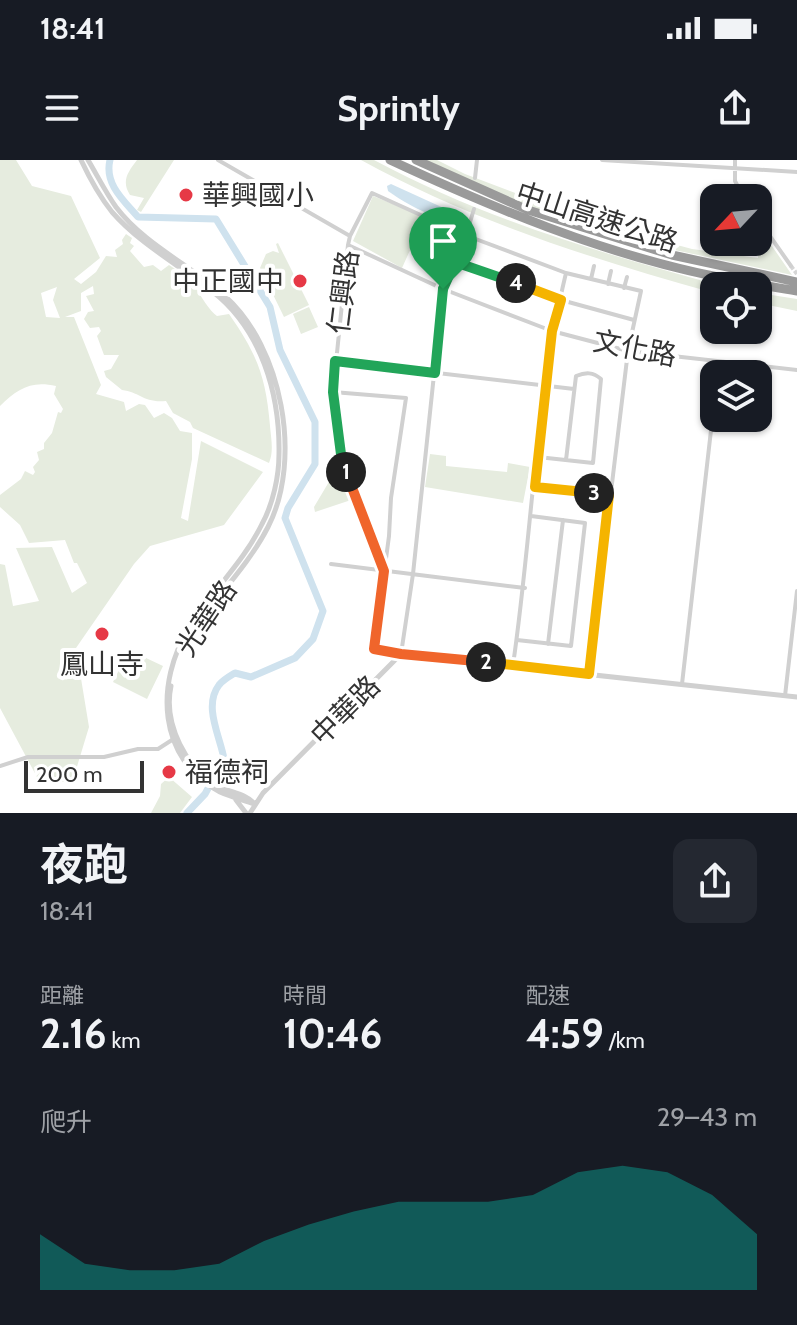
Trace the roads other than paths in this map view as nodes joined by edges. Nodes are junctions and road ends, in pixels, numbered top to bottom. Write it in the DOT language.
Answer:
graph roads {
  1 [pos="81,160"];
  2 [pos="88,160"];
  3 [pos="218,160"];
  4 [pos="390,160"];
  5 [pos="416,160"];
  6 [pos="477,160"];
  7 [pos="602,160"];
  8 [pos="735,160"];
  9 [pos="735,168"];
  10 [pos="797,172"];
  11 [pos="475,178"];
  12 [pos="737,184"];
  13 [pos="474,209"];
  14 [pos="465,235"];
  15 [pos="350,236"];
  16 [pos="772,239"];
  17 [pos="348,245"];
  18 [pos="455,262"];
  19 [pos="594,266"];
  20 [pos="791,266"];
  21 [pos="611,271"];
  22 [pos="566,273"];
  23 [pos="627,277"];
  24 [pos="591,279"];
  25 [pos="797,282"];
  26 [pos="608,284"];
  27 [pos="624,288"];
  28 [pos="443,289"];
  29 [pos="797,291"];
  30 [pos="225,298"];
  31 [pos="561,300"];
  32 [pos="634,320"];
  33 [pos="552,331"];
  34 [pos="259,346"];
  35 [pos="628,351"];
  36 [pos="702,360"];
  37 [pos="335,361"];
  38 [pos="772,367"];
  39 [pos="797,370"];
  40 [pos="435,373"];
  41 [pos="545,386"];
  42 [pos="574,389"];
  43 [pos="333,392"];
  44 [pos="711,432"];
  45 [pos="538,457"];
  46 [pos="566,460"];
  47 [pos="535,487"];
  48 [pos="609,495"];
  49 [pos="531,516"];
  50 [pos="563,520"];
  51 [pos="331,564"];
  52 [pos="384,571"];
  53 [pos="413,574"];
  54 [pos="525,588"];
  55 [pos="797,591"];
  56 [pos="517,640"];
  57 [pos="548,644"];
  58 [pos="401,654"];
  59 [pos="513,665"];
  60 [pos="589,674"];
  61 [pos="682,684"];
  62 [pos="785,696"];
  63 [pos="797,697"];
  64 [pos="174,739"];
  65 [pos="0,766"];
  66 [pos="210,783"];
  67 [pos="232,797"];
  68 [pos="254,804"];
  69 [pos="248,813"];
  1 -- 30 [label="street, 光華路"];
  2 -- 30 [label="street, 光華路"];
  3 -- 15 [label="street"];
  4 -- 29 [label="highway, 中山高速公路"];
  5 -- 25 [label="highway, 中山高速公路"];
  6 -- 11 [label="street"];
  7 -- 9 [label="street"];
  8 -- 9 [label="street"];
  9 -- 10 [label="street"];
  9 -- 12 [label="street"];
  13 -- 14 [label="street"];
  14 -- 15 [label="street, 仁興路"];
  14 -- 18 [label="street"];
  14 -- 22 [label="street"];
  15 -- 17 [label="street, 仁興路"];
  16 -- 20 [label="street"];
  17 -- 28 [label="street, 文化路"];
  17 -- 37 [label="street, 仁興路"];
  18 -- 28 [label="street"];
  18 -- 31 [label="street"];
  19 -- 24 [label="street"];
  21 -- 26 [label="street"];
  22 -- 24 [label="street"];
  22 -- 31 [label="street"];
  23 -- 27 [label="street"];
  24 -- 26 [label="street"];
  26 -- 27 [label="street"];
  27 -- 32 [label="street"];
  28 -- 33 [label="street, 文化路"];
  28 -- 40 [label="street"];
  30 -- 34 [label="street, 光華路"];
  31 -- 32 [label="street"];
  31 -- 33 [label="street"];
  32 -- 35 [label="street"];
  33 -- 35 [label="street, 文化路"];
  33 -- 41 [label="street"];
  34 -- 64 [label="street, 光華路"];
  34 -- 64 [label="street, 光華路"];
  35 -- 36 [label="street, 文化路"];
  35 -- 48 [label="street"];
  37 -- 40 [label="street"];
  37 -- 43 [label="street, 仁興路"];
  38 -- 39 [label="street, 文化路"];
  40 -- 41 [label="street"];
  40 -- 53 [label="street"];
  41 -- 42 [label="street"];
  41 -- 45 [label="street"];
  42 -- 46 [label="street"];
  42 -- 46 [label="street"];
  43 -- 52 [label="street, 仁興路"];
  43 -- 52 [label="street"];
  44 -- 61 [label="street"];
  45 -- 46 [label="street"];
  45 -- 47 [label="street"];
  47 -- 48 [label="street"];
  47 -- 49 [label="street"];
  48 -- 60 [label="street"];
  49 -- 50 [label="street"];
  49 -- 54 [label="street"];
  50 -- 57 [label="street"];
  50 -- 57 [label="street"];
  51 -- 52 [label="street"];
  52 -- 53 [label="street"];
  52 -- 58 [label="street, 仁興路"];
  53 -- 54 [label="street"];
  53 -- 58 [label="street"];
  54 -- 56 [label="street"];
  55 -- 62 [label="street"];
  56 -- 57 [label="street"];
  56 -- 59 [label="street"];
  58 -- 59 [label="street, 中華路"];
  58 -- 68 [label="street, 中華路"];
  59 -- 60 [label="street, 中華路"];
  60 -- 61 [label="street, 中華路"];
  61 -- 62 [label="street, 中華路"];
  62 -- 63 [label="street, 中華路"];
  64 -- 65 [label="street"];
  64 -- 66 [label="street, 光華路"];
  66 -- 67 [label="street, 光華路"];
  66 -- 68 [label="street, 光華路"];
  67 -- 68 [label="street, 光華路"];
  67 -- 69 [label="street"];
  68 -- 69 [label="street, 中華路"];
}
